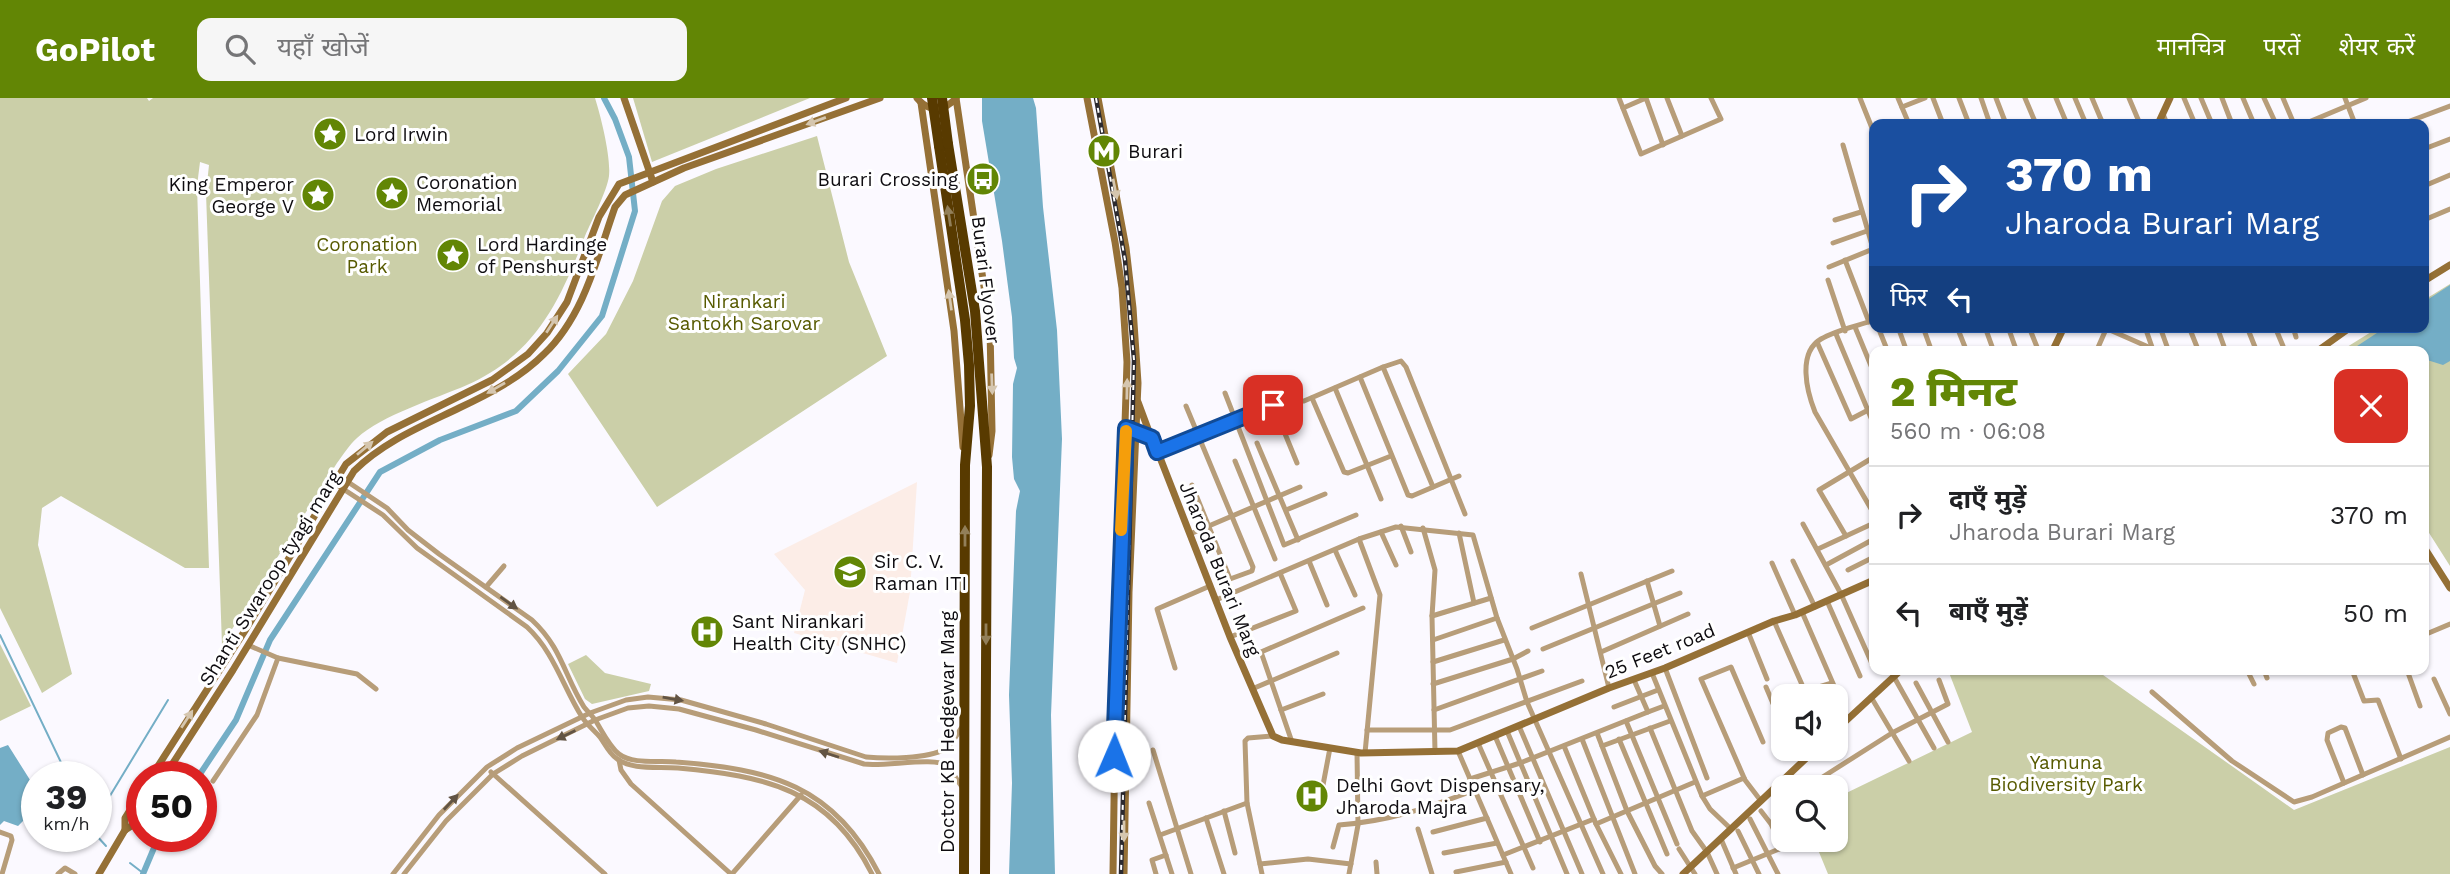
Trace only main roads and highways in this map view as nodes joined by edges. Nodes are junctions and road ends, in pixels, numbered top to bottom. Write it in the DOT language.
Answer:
graph roads {
  1 [pos="624,98"];
  2 [pos="846,98"];
  3 [pos="880,98"];
  4 [pos="932,98"];
  5 [pos="942,98"];
  6 [pos="956,98"];
  7 [pos="1087,98"];
  8 [pos="1098,98"];
  9 [pos="2169,99"];
  10 [pos="916,100"];
  11 [pos="2160,119"];
  12 [pos="717,146"];
  13 [pos="720,155"];
  14 [pos="646,173"];
  15 [pos="650,184"];
  16 [pos="2450,265"];
  17 [pos="2429,278"];
  18 [pos="2343,333"];
  19 [pos="2324,346"];
  20 [pos="1137,399"];
  21 [pos="976,405"];
  22 [pos="1126,428"];
  23 [pos="1136,430"];
  24 [pos="1152,438"];
  25 [pos="965,465"];
  26 [pos="987,467"];
  27 [pos="2429,555"];
  28 [pos="1869,582"];
  29 [pos="2450,588"];
  30 [pos="246,629"];
  31 [pos="254,635"];
  32 [pos="223,665"];
  33 [pos="233,670"];
  34 [pos="1896,675"];
  35 [pos="1848,719"];
  36 [pos="1273,736"];
  37 [pos="161,761"];
  38 [pos="174,761"];
  39 [pos="1803,761"];
  40 [pos="126,816"];
  41 [pos="125,830"];
  42 [pos="1693,870"];
  43 [pos="99,874"];
  44 [pos="964,874"];
  45 [pos="985,874"];
  46 [pos="1113,874"];
  47 [pos="1124,874"];
  48 [pos="1683,874"];
  1 -- 14 [label="main road"];
  2 -- 12 [label="main road, Shanti Swaroop tyagi marg"];
  3 -- 13 [label="main road, Shanti Swaroop tyagi marg, one-way"];
  21 -- 4 [label="highway, Burari Flyover, one-way, bridge"];
  5 -- 21 [label="highway, Burari Flyover, bridge"];
  6 -- 10 [label="main road"];
  6 -- 26 [label="main road, one-way"];
  22 -- 7 [label="main road, one-way"];
  8 -- 20 [label="main road, one-way"];
  9 -- 11 [label="main road"];
  25 -- 10 [label="main road, one-way"];
  12 -- 13 [label="main road"];
  12 -- 14 [label="main road, Shanti Swaroop tyagi marg"];
  13 -- 15 [label="main road, Shanti Swaroop tyagi marg"];
  14 -- 15 [label="main road"];
  30 -- 14 [label="main road, Shanti Swaroop tyagi marg, one-way"];
  15 -- 31 [label="main road, Shanti Swaroop tyagi marg, one-way"];
  16 -- 17 [label="main road"];
  18 -- 19 [label="main road"];
  20 -- 23 [label="main road"];
  20 -- 24 [label="main road, Jharoda Burari Marg"];
  21 -- 25 [label="highway, Burari Flyover"];
  21 -- 26 [label="highway, Burari Flyover"];
  22 -- 23 [label="main road"];
  22 -- 46 [label="main road"];
  23 -- 24 [label="main road"];
  23 -- 47 [label="main road, one-way"];
  24 -- 36 [label="main road, Jharoda Burari Marg"];
  44 -- 25 [label="highway, Doctor KB Hedgewar Marg, one-way"];
  26 -- 45 [label="highway, Doctor KB Hedgewar Marg, one-way"];
  27 -- 29 [label="main road"];
  28 -- 36 [label="main road, 25 Feet road"];
  30 -- 31 [label="main road"];
  30 -- 32 [label="main road, Shanti Swaroop tyagi marg"];
  31 -- 33 [label="main road, Shanti Swaroop tyagi marg"];
  32 -- 33 [label="main road"];
  37 -- 32 [label="main road, Shanti Swaroop tyagi marg, one-way"];
  33 -- 38 [label="main road, Shanti Swaroop tyagi marg"];
  34 -- 35 [label="main road"];
  39 -- 42 [label="main road"];
  40 -- 41 [label="main road"];
  41 -- 43 [label="main road"];
  42 -- 48 [label="main road"];
}
